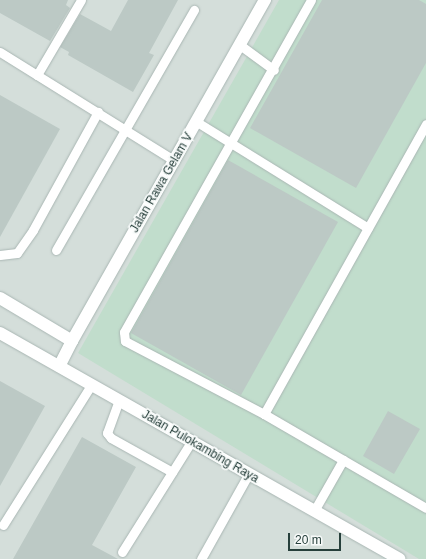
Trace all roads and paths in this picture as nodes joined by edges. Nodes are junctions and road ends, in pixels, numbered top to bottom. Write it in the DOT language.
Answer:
graph roads {
  1 [pos="81,0"];
  2 [pos="265,0"];
  3 [pos="311,0"];
  4 [pos="194,10"];
  5 [pos="240,45"];
  6 [pos="0,52"];
  7 [pos="274,70"];
  8 [pos="38,74"];
  9 [pos="98,112"];
  10 [pos="197,122"];
  11 [pos="426,124"];
  12 [pos="124,128"];
  13 [pos="230,142"];
  14 [pos="175,161"];
  15 [pos="368,228"];
  16 [pos="56,250"];
  17 [pos="0,255"];
  18 [pos="0,298"];
  19 [pos="0,333"];
  20 [pos="72,341"];
  21 [pos="59,366"];
  22 [pos="91,384"];
  23 [pos="119,400"];
  24 [pos="264,414"];
  25 [pos="191,442"];
  26 [pos="343,460"];
  27 [pos="172,472"];
  28 [pos="248,475"];
  29 [pos="426,508"];
  30 [pos="314,511"];
  31 [pos="3,525"];
  32 [pos="122,552"];
  33 [pos="201,559"];
  34 [pos="400,559"];
  1 -- 8 [label="lane"];
  2 -- 5 [label="street, Jalan Rawa Gelam V"];
  3 -- 7 [label="lane"];
  4 -- 12 [label="lane"];
  5 -- 7 [label="lane"];
  5 -- 10 [label="street, Jalan Rawa Gelam V"];
  6 -- 8 [label="lane"];
  7 -- 13 [label="lane"];
  8 -- 9 [label="lane"];
  9 -- 12 [label="lane"];
  9 -- 17 [label="lane"];
  10 -- 13 [label="lane"];
  10 -- 14 [label="street, Jalan Rawa Gelam V"];
  11 -- 15 [label="lane"];
  12 -- 14 [label="lane"];
  12 -- 16 [label="lane"];
  13 -- 15 [label="lane"];
  13 -- 24 [label="lane"];
  14 -- 20 [label="street, Jalan Rawa Gelam V"];
  15 -- 24 [label="lane"];
  18 -- 20 [label="street"];
  19 -- 21 [label="street, Jalan Pulokambing Raya"];
  20 -- 21 [label="street, Jalan Rawa Gelam V"];
  21 -- 22 [label="street, Jalan Pulokambing Raya"];
  22 -- 23 [label="street, Jalan Pulokambing Raya"];
  22 -- 31 [label="lane"];
  23 -- 25 [label="street, Jalan Pulokambing Raya"];
  23 -- 27 [label="lane"];
  24 -- 26 [label="lane"];
  25 -- 27 [label="lane"];
  25 -- 28 [label="street, Jalan Pulokambing Raya"];
  26 -- 29 [label="lane"];
  26 -- 30 [label="lane"];
  27 -- 32 [label="lane"];
  28 -- 30 [label="street, Jalan Pulokambing Raya"];
  28 -- 33 [label="lane"];
  30 -- 34 [label="street, Jalan Pulokambing Raya"];
}
